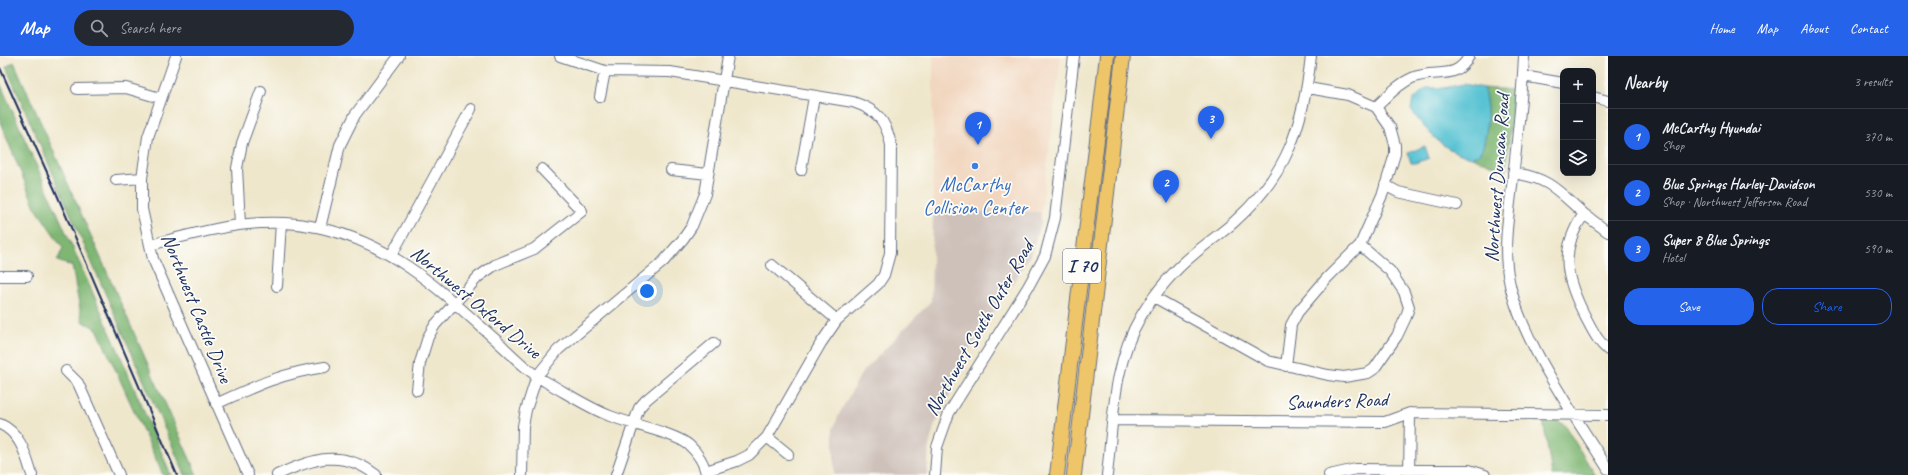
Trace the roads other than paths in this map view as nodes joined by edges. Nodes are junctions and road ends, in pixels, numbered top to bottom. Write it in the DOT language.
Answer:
graph roads {
  1 [pos="176,56"];
  2 [pos="399,56"];
  3 [pos="560,56"];
  4 [pos="728,56"];
  5 [pos="1074,56"];
  6 [pos="1107,56"];
  7 [pos="1124,56"];
  8 [pos="1312,56"];
  9 [pos="1469,56"];
  10 [pos="1524,56"];
  11 [pos="605,71"];
  12 [pos="1523,76"];
  13 [pos="724,82"];
  14 [pos="1560,83"];
  15 [pos="1308,88"];
  16 [pos="77,89"];
  17 [pos="261,91"];
  18 [pos="600,97"];
  19 [pos="814,97"];
  20 [pos="160,98"];
  21 [pos="1596,98"];
  22 [pos="1608,101"];
  23 [pos="1376,107"];
  24 [pos="471,109"];
  25 [pos="542,169"];
  26 [pos="671,170"];
  27 [pos="801,170"];
  28 [pos="1513,173"];
  29 [pos="708,174"];
  30 [pos="142,178"];
  31 [pos="116,180"];
  32 [pos="1385,185"];
  33 [pos="1457,205"];
  34 [pos="1584,214"];
  35 [pos="281,223"];
  36 [pos="240,224"];
  37 [pos="320,228"];
  38 [pos="1608,232"];
  39 [pos="150,245"];
  40 [pos="1360,245"];
  41 [pos="391,256"];
  42 [pos="772,265"];
  43 [pos="0,276"];
  44 [pos="27,276"];
  45 [pos="277,286"];
  46 [pos="1154,297"];
  47 [pos="454,303"];
  48 [pos="837,320"];
  49 [pos="714,343"];
  50 [pos="1608,350"];
  51 [pos="1286,366"];
  52 [pos="325,368"];
  53 [pos="66,371"];
  54 [pos="537,376"];
  55 [pos="417,390"];
  56 [pos="216,404"];
  57 [pos="1410,413"];
  58 [pos="1573,414"];
  59 [pos="1608,415"];
  60 [pos="1114,420"];
  61 [pos="632,423"];
  62 [pos="0,424"];
  63 [pos="767,437"];
  64 [pos="788,454"];
  65 [pos="1608,469"];
  66 [pos="1409,472"];
  67 [pos="706,473"];
  68 [pos="32,475"];
  69 [pos="119,475"];
  70 [pos="248,475"];
  71 [pos="276,475"];
  72 [pos="376,475"];
  73 [pos="522,475"];
  74 [pos="616,475"];
  75 [pos="935,475"];
  76 [pos="1057,475"];
  77 [pos="1074,475"];
  78 [pos="1107,475"];
  79 [pos="1329,475"];
  80 [pos="1485,475"];
  1 -- 20 [label="street, Northwest Castle Drive"];
  2 -- 37 [label="street"];
  3 -- 11 [label="street"];
  4 -- 13 [label="street"];
  5 -- 75 [label="street, Northwest South Outer Road"];
  6 -- 76 [label="highway, I 70"];
  7 -- 77 [label="highway, I 70"];
  8 -- 15 [label="street"];
  9 -- 23 [label="street"];
  10 -- 12 [label="street, Northwest Duncan Road"];
  11 -- 13 [label="street"];
  11 -- 18 [label="street"];
  12 -- 14 [label="street"];
  12 -- 28 [label="street, Northwest Duncan Road"];
  13 -- 19 [label="street"];
  13 -- 29 [label="street"];
  15 -- 23 [label="street"];
  15 -- 46 [label="street"];
  16 -- 20 [label="street"];
  17 -- 36 [label="street"];
  19 -- 27 [label="street"];
  19 -- 48 [label="street"];
  20 -- 30 [label="street, Northwest Castle Drive"];
  21 -- 22 [label="street"];
  23 -- 32 [label="street"];
  24 -- 41 [label="street"];
  25 -- 47 [label="street"];
  26 -- 29 [label="street"];
  28 -- 34 [label="street"];
  28 -- 58 [label="street, Northwest Duncan Road"];
  29 -- 54 [label="street"];
  30 -- 31 [label="street"];
  30 -- 39 [label="street, Northwest Castle Drive"];
  32 -- 33 [label="street"];
  32 -- 40 [label="street"];
  34 -- 38 [label="street"];
  34 -- 50 [label="street"];
  35 -- 36 [label="street, Northwest Oxford Drive"];
  35 -- 37 [label="street, Northwest Oxford Drive"];
  35 -- 45 [label="street"];
  36 -- 39 [label="street, Northwest Oxford Drive"];
  37 -- 41 [label="street, Northwest Oxford Drive"];
  39 -- 56 [label="street, Northwest Castle Drive"];
  40 -- 51 [label="street"];
  40 -- 51 [label="street"];
  41 -- 47 [label="street, Northwest Oxford Drive"];
  42 -- 48 [label="street"];
  43 -- 44 [label="street"];
  46 -- 51 [label="street"];
  46 -- 60 [label="street"];
  47 -- 54 [label="street, Northwest Oxford Drive"];
  47 -- 55 [label="street"];
  48 -- 63 [label="street"];
  49 -- 61 [label="street"];
  52 -- 56 [label="street"];
  53 -- 69 [label="street"];
  54 -- 61 [label="street, Northwest Oxford Drive"];
  54 -- 73 [label="street"];
  56 -- 70 [label="street, Northwest Castle Drive"];
  57 -- 58 [label="street, Saunders Road"];
  57 -- 60 [label="street, Saunders Road"];
  57 -- 66 [label="street"];
  58 -- 59 [label="street, Saunders Road"];
  58 -- 65 [label="street, Northwest Duncan Road"];
  60 -- 78 [label="street"];
  61 -- 67 [label="street, Northwest Oxford Drive"];
  61 -- 74 [label="street"];
  62 -- 68 [label="street"];
  63 -- 64 [label="street"];
  63 -- 67 [label="street"];
  66 -- 79 [label="street"];
  66 -- 80 [label="street"];
  71 -- 72 [label="street"];
}
